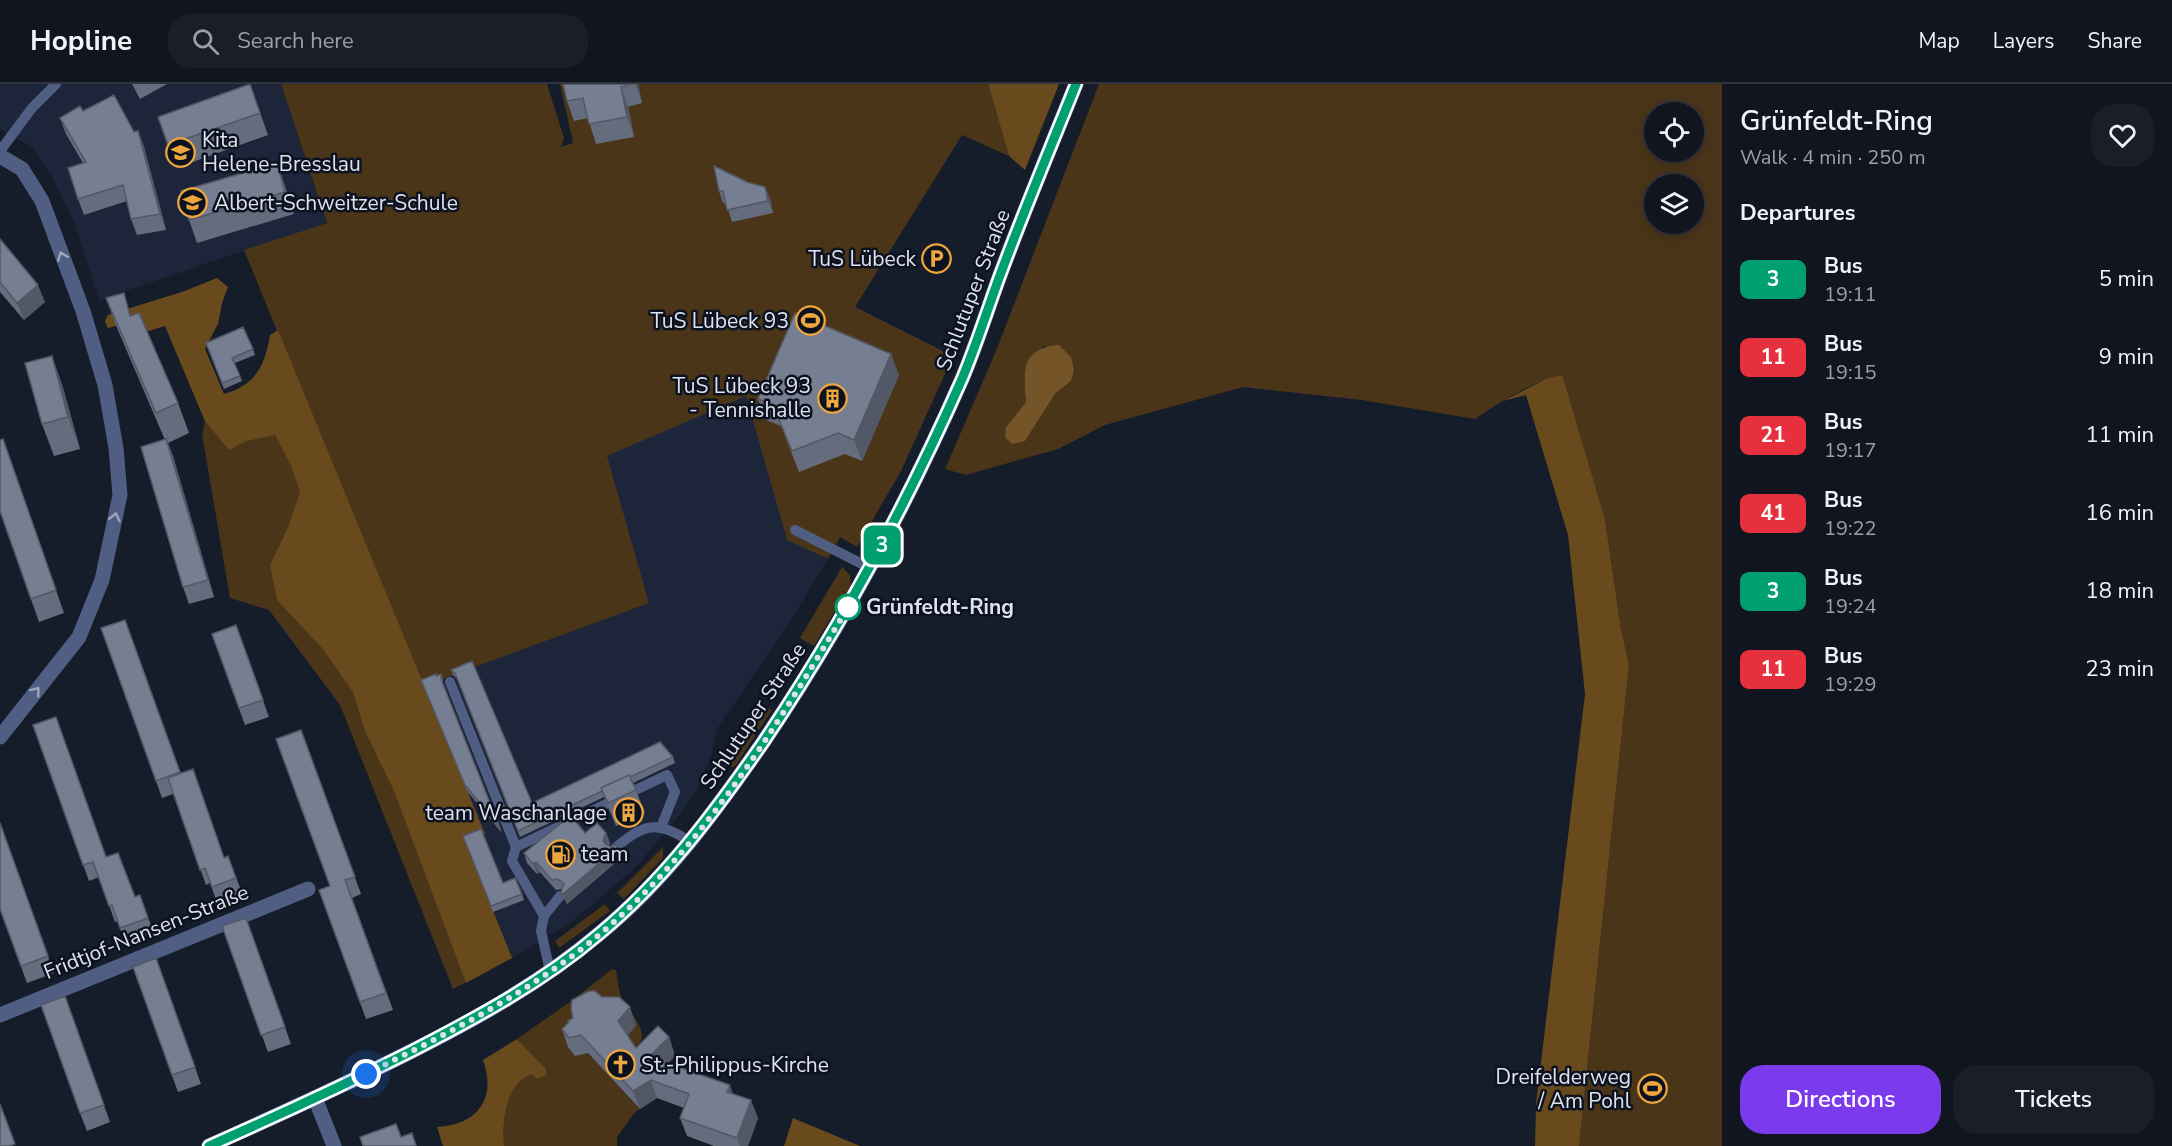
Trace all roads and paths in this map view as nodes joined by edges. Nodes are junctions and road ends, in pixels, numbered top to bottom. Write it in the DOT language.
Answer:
graph roads {
  1 [pos="56,84"];
  2 [pos="1076,84"];
  3 [pos="0,151"];
  4 [pos="0,156"];
  5 [pos="795,530"];
  6 [pos="870,568"];
  7 [pos="450,682"];
  8 [pos="0,737"];
  9 [pos="661,827"];
  10 [pos="691,842"];
  11 [pos="516,848"];
  12 [pos="614,849"];
  13 [pos="308,889"];
  14 [pos="560,896"];
  15 [pos="544,916"];
  16 [pos="550,971"];
  17 [pos="0,1015"];
  18 [pos="315,1098"];
  19 [pos="209,1146"];
  20 [pos="334,1146"];
  1 -- 3 [label="lane"];
  2 -- 6 [label="main road, Schlutuper Straße"];
  8 -- 4 [label="street, one-way"];
  5 -- 6 [label="lane"];
  6 -- 10 [label="main road, Schlutuper Straße"];
  7 -- 11 [label="lane"];
  9 -- 10 [label="lane"];
  9 -- 11 [label="lane"];
  9 -- 12 [label="lane"];
  10 -- 16 [label="main road, Schlutuper Straße"];
  11 -- 15 [label="lane"];
  13 -- 17 [label="street, Fridtjof-Nansen-Straße"];
  14 -- 15 [label="lane"];
  15 -- 16 [label="lane"];
  16 -- 18 [label="main road, Schlutuper Straße"];
  18 -- 19 [label="main road, Schlutuper Straße"];
  18 -- 20 [label="street"];
}
